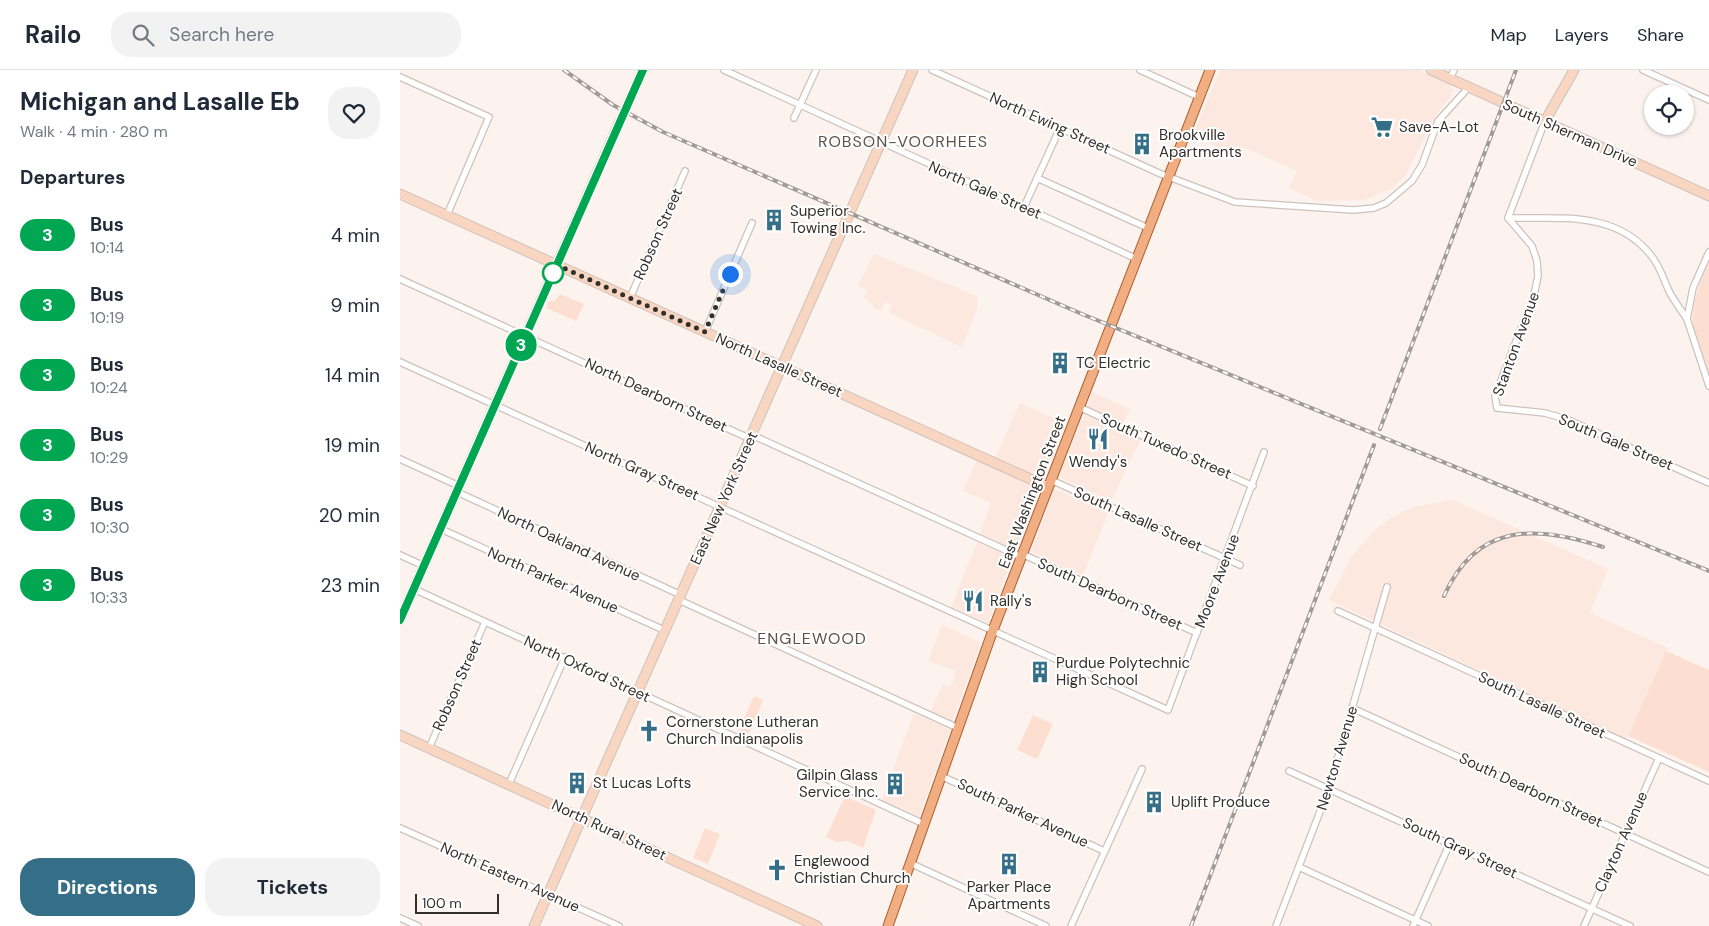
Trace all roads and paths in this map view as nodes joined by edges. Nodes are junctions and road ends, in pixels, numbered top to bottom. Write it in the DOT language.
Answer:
graph roads {
  1 [pos="643,70"];
  2 [pos="724,70"];
  3 [pos="816,70"];
  4 [pos="913,70"];
  5 [pos="932,70"];
  6 [pos="1140,70"];
  7 [pos="1210,70"];
  8 [pos="1431,70"];
  9 [pos="1574,70"];
  10 [pos="1643,70"];
  11 [pos="1452,74"];
  12 [pos="400,77"];
  13 [pos="1469,87"];
  14 [pos="1200,97"];
  15 [pos="1709,100"];
  16 [pos="800,105"];
  17 [pos="627,106"];
  18 [pos="794,118"];
  19 [pos="620,121"];
  20 [pos="1545,121"];
  21 [pos="1060,128"];
  22 [pos="881,143"];
  23 [pos="686,171"];
  24 [pos="1168,177"];
  25 [pos="1037,178"];
  26 [pos="400,195"];
  27 [pos="1709,196"];
  28 [pos="1024,207"];
  29 [pos="447,215"];
  30 [pos="1508,218"];
  31 [pos="752,223"];
  32 [pos="1148,228"];
  33 [pos="1709,252"];
  34 [pos="1137,259"];
  35 [pos="557,265"];
  36 [pos="400,279"];
  37 [pos="630,298"];
  38 [pos="1686,319"];
  39 [pos="705,332"];
  40 [pos="526,336"];
  41 [pos="400,362"];
  42 [pos="782,366"];
  43 [pos="1709,386"];
  44 [pos="1495,404"];
  45 [pos="495,405"];
  46 [pos="1079,407"];
  47 [pos="752,435"];
  48 [pos="1264,452"];
  49 [pos="400,459"];
  50 [pos="1050,483"];
  51 [pos="1709,483"];
  52 [pos="1253,486"];
  53 [pos="458,489"];
  54 [pos="720,507"];
  55 [pos="441,529"];
  56 [pos="400,555"];
  57 [pos="1022,555"];
  58 [pos="1225,559"];
  59 [pos="1240,565"];
  60 [pos="424,566"];
  61 [pos="1387,587"];
  62 [pos="414,589"];
  63 [pos="680,597"];
  64 [pos="1338,611"];
  65 [pos="400,620"];
  66 [pos="485,622"];
  67 [pos="1376,628"];
  68 [pos="993,630"];
  69 [pos="666,631"];
  70 [pos="1197,633"];
  71 [pos="564,658"];
  72 [pos="639,692"];
  73 [pos="1352,708"];
  74 [pos="958,728"];
  75 [pos="400,735"];
  76 [pos="429,748"];
  77 [pos="1659,758"];
  78 [pos="1142,769"];
  79 [pos="1289,771"];
  80 [pos="941,776"];
  81 [pos="1709,781"];
  82 [pos="509,784"];
  83 [pos="1329,788"];
  84 [pos="583,818"];
  85 [pos="924,824"];
  86 [pos="400,828"];
  87 [pos="1625,833"];
  88 [pos="1450,844"];
  89 [pos="1104,851"];
  90 [pos="910,864"];
  91 [pos="1298,867"];
  92 [pos="1709,872"];
  93 [pos="548,895"];
  94 [pos="1592,908"];
  95 [pos="400,918"];
  96 [pos="1414,923"];
  97 [pos="418,926"];
  98 [pos="534,926"];
  99 [pos="619,926"];
  100 [pos="817,926"];
  101 [pos="888,926"];
  102 [pos="1046,926"];
  103 [pos="1071,926"];
  104 [pos="1276,926"];
  105 [pos="1428,926"];
  106 [pos="1584,926"];
  107 [pos="1630,926"];
  1 -- 17 [label="main road"];
  2 -- 16 [label="street, North Gale Street"];
  3 -- 16 [label="street"];
  4 -- 22 [label="main road, East New York Street"];
  5 -- 21 [label="street, North Ewing Street"];
  6 -- 14 [label="street"];
  7 -- 14 [label="main road, East Washington Street"];
  8 -- 11 [label="main road, South Sherman Drive"];
  9 -- 20 [label="main road"];
  10 -- 15 [label="street"];
  11 -- 13 [label="main road, South Sherman Drive"];
  12 -- 29 [label="street"];
  13 -- 20 [label="main road, South Sherman Drive"];
  13 -- 24 [label="street, North Ewing Street"];
  14 -- 24 [label="main road, East Washington Street"];
  16 -- 18 [label="street"];
  16 -- 22 [label="street, North Gale Street"];
  19 -- 35 [label="main road"];
  20 -- 27 [label="main road, South Sherman Drive"];
  20 -- 30 [label="street"];
  21 -- 24 [label="street, North Ewing Street"];
  21 -- 25 [label="street"];
  22 -- 28 [label="street, North Gale Street"];
  22 -- 42 [label="main road, East New York Street"];
  23 -- 37 [label="street, Robson Street"];
  24 -- 32 [label="main road, East Washington Street"];
  25 -- 28 [label="street"];
  25 -- 32 [label="street"];
  26 -- 29 [label="main road, North Lasalle Street"];
  28 -- 34 [label="street, North Gale Street"];
  29 -- 35 [label="main road, North Lasalle Street"];
  30 -- 38 [label="street"];
  30 -- 44 [label="street, Stanton Avenue"];
  31 -- 39 [label="street"];
  32 -- 34 [label="main road, East Washington Street"];
  33 -- 38 [label="street"];
  34 -- 46 [label="main road, East Washington Street"];
  35 -- 37 [label="main road, North Lasalle Street"];
  35 -- 40 [label="main road"];
  36 -- 40 [label="street, North Dearborn Street"];
  37 -- 39 [label="main road, North Lasalle Street"];
  38 -- 43 [label="street"];
  39 -- 42 [label="main road, North Lasalle Street"];
  40 -- 45 [label="main road"];
  40 -- 47 [label="street, North Dearborn Street"];
  41 -- 45 [label="street, North Gray Street"];
  42 -- 47 [label="main road, East New York Street"];
  42 -- 50 [label="main road, North Lasalle Street"];
  44 -- 51 [label="street, South Gale Street"];
  45 -- 53 [label="main road"];
  45 -- 54 [label="street, North Gray Street"];
  46 -- 50 [label="main road, East Washington Street"];
  46 -- 52 [label="street, South Tuxedo Street"];
  47 -- 54 [label="main road, East New York Street"];
  47 -- 57 [label="street, North Dearborn Street"];
  48 -- 52 [label="street, Moore Avenue"];
  49 -- 53 [label="street, North Oakland Avenue"];
  50 -- 57 [label="main road, East Washington Street"];
  50 -- 58 [label="street, South Lasalle Street"];
  52 -- 58 [label="street, Moore Avenue"];
  53 -- 55 [label="main road"];
  53 -- 63 [label="street, North Oakland Avenue"];
  54 -- 63 [label="main road, East New York Street"];
  54 -- 68 [label="street, North Gray Street"];
  55 -- 60 [label="main road"];
  55 -- 69 [label="street, North Parker Avenue"];
  56 -- 60 [label="street"];
  57 -- 68 [label="main road, East Washington Street"];
  57 -- 70 [label="street, South Dearborn Street"];
  58 -- 59 [label="street, South Lasalle Street"];
  58 -- 70 [label="street, Moore Avenue"];
  60 -- 62 [label="main road"];
  61 -- 67 [label="street, Newton Avenue"];
  62 -- 65 [label="main road"];
  62 -- 66 [label="street, North Oxford Street"];
  63 -- 69 [label="main road, East New York Street"];
  63 -- 74 [label="street, North Oakland Avenue"];
  64 -- 67 [label="street, South Lasalle Street"];
  66 -- 71 [label="street, North Oxford Street"];
  66 -- 76 [label="street, Robson Street"];
  67 -- 73 [label="street, Newton Avenue"];
  67 -- 77 [label="street, South Lasalle Street"];
  68 -- 70 [label="street, Moore Avenue"];
  68 -- 74 [label="main road, East Washington Street"];
  69 -- 72 [label="main road, East New York Street"];
  71 -- 72 [label="street, North Oxford Street"];
  71 -- 82 [label="street"];
  72 -- 84 [label="main road, East New York Street"];
  72 -- 85 [label="street, North Oxford Street"];
  73 -- 83 [label="street, Newton Avenue"];
  73 -- 87 [label="street, South Dearborn Street"];
  74 -- 80 [label="main road, East Washington Street"];
  75 -- 76 [label="main road, North Rural Street"];
  76 -- 82 [label="main road, North Rural Street"];
  77 -- 81 [label="street, South Lasalle Street"];
  77 -- 87 [label="street, Clayton Avenue"];
  78 -- 89 [label="street"];
  79 -- 83 [label="street, South Gray Street"];
  80 -- 85 [label="main road, East Washington Street"];
  80 -- 89 [label="street, South Parker Avenue"];
  82 -- 84 [label="main road, North Rural Street"];
  83 -- 88 [label="street, South Gray Street"];
  83 -- 91 [label="street, Newton Avenue"];
  84 -- 93 [label="main road, East New York Street"];
  84 -- 100 [label="main road, North Rural Street"];
  85 -- 90 [label="main road, East Washington Street"];
  86 -- 93 [label="street, North Eastern Avenue"];
  87 -- 92 [label="street, South Dearborn Street"];
  87 -- 94 [label="street, Clayton Avenue"];
  88 -- 94 [label="street, South Gray Street"];
  88 -- 96 [label="street"];
  89 -- 103 [label="street"];
  90 -- 101 [label="main road, East Washington Street"];
  90 -- 102 [label="street"];
  91 -- 96 [label="street"];
  91 -- 104 [label="street, Newton Avenue"];
  93 -- 98 [label="main road, East New York Street"];
  93 -- 99 [label="street, North Eastern Avenue"];
  94 -- 106 [label="street, Clayton Avenue"];
  94 -- 107 [label="street, South Gray Street"];
  95 -- 97 [label="street"];
  96 -- 105 [label="street"];
}
